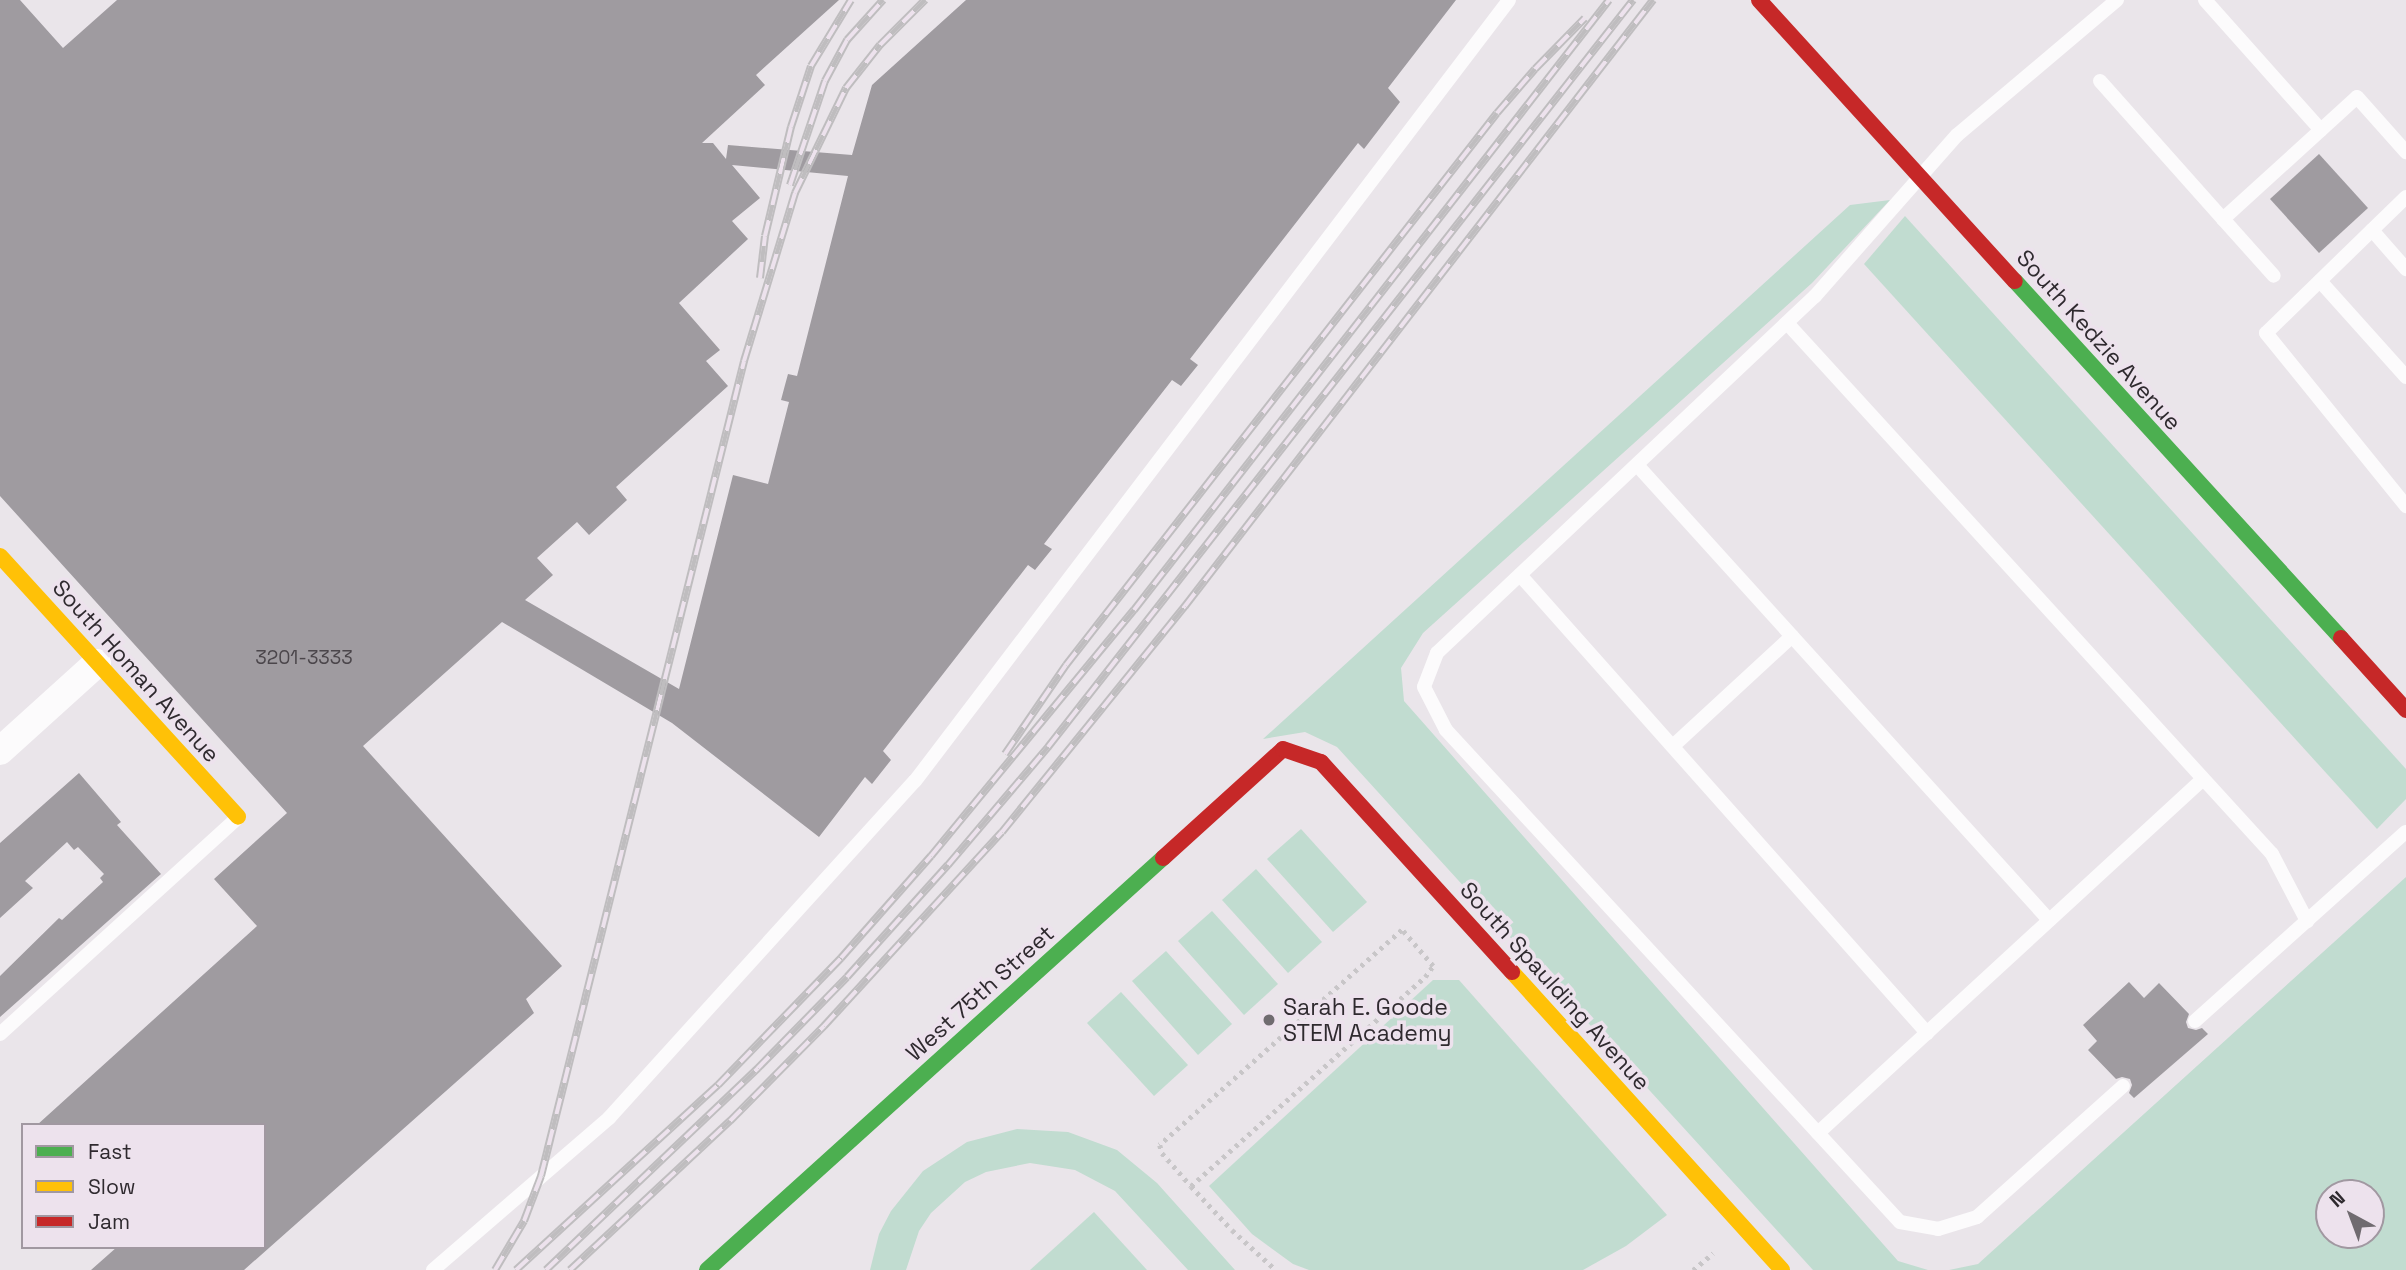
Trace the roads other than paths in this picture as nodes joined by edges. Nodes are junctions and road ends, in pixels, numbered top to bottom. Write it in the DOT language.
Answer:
graph roads {
  1 [pos="1509,0"];
  2 [pos="1759,0"];
  3 [pos="2117,0"];
  4 [pos="2206,0"];
  5 [pos="2100,81"];
  6 [pos="2321,130"];
  7 [pos="2406,152"];
  8 [pos="2406,197"];
  9 [pos="2224,219"];
  10 [pos="2372,230"];
  11 [pos="2406,269"];
  12 [pos="2274,276"];
  13 [pos="2320,281"];
  14 [pos="1787,323"];
  15 [pos="2406,377"];
  16 [pos="1637,465"];
  17 [pos="2406,506"];
  18 [pos="0,556"];
  19 [pos="1520,575"];
  20 [pos="1792,636"];
  21 [pos="97,663"];
  22 [pos="2406,710"];
  23 [pos="1673,746"];
  24 [pos="1283,749"];
  25 [pos="0,751"];
  26 [pos="2203,779"];
  27 [pos="238,817"];
  28 [pos="2406,832"];
  29 [pos="2049,920"];
  30 [pos="2307,921"];
  31 [pos="2195,1021"];
  32 [pos="1927,1033"];
  33 [pos="0,1034"];
  34 [pos="2123,1086"];
  35 [pos="1818,1133"];
  36 [pos="433,1270"];
  37 [pos="707,1270"];
  38 [pos="1782,1270"];
  1 -- 36 [label="lane"];
  2 -- 22 [label="street, South Kedzie Avenue"];
  3 -- 14 [label="lane"];
  4 -- 6 [label="lane"];
  5 -- 9 [label="lane"];
  6 -- 7 [label="lane"];
  6 -- 9 [label="lane"];
  8 -- 10 [label="lane"];
  9 -- 12 [label="lane"];
  10 -- 11 [label="lane"];
  10 -- 13 [label="lane"];
  13 -- 15 [label="lane"];
  13 -- 17 [label="lane"];
  14 -- 16 [label="lane"];
  14 -- 26 [label="lane"];
  16 -- 19 [label="lane"];
  16 -- 20 [label="lane"];
  18 -- 21 [label="street, South Homan Avenue"];
  19 -- 23 [label="lane"];
  19 -- 35 [label="lane"];
  20 -- 23 [label="lane"];
  20 -- 29 [label="lane"];
  21 -- 25 [label="street"];
  21 -- 27 [label="street, South Homan Avenue"];
  23 -- 32 [label="lane"];
  24 -- 37 [label="street, West 75th Street"];
  24 -- 38 [label="street, South Spaulding Avenue"];
  26 -- 29 [label="lane"];
  26 -- 30 [label="lane"];
  27 -- 33 [label="lane"];
  28 -- 30 [label="lane"];
  29 -- 32 [label="lane"];
  30 -- 31 [label="lane"];
  32 -- 35 [label="lane"];
  34 -- 35 [label="lane"];
}
